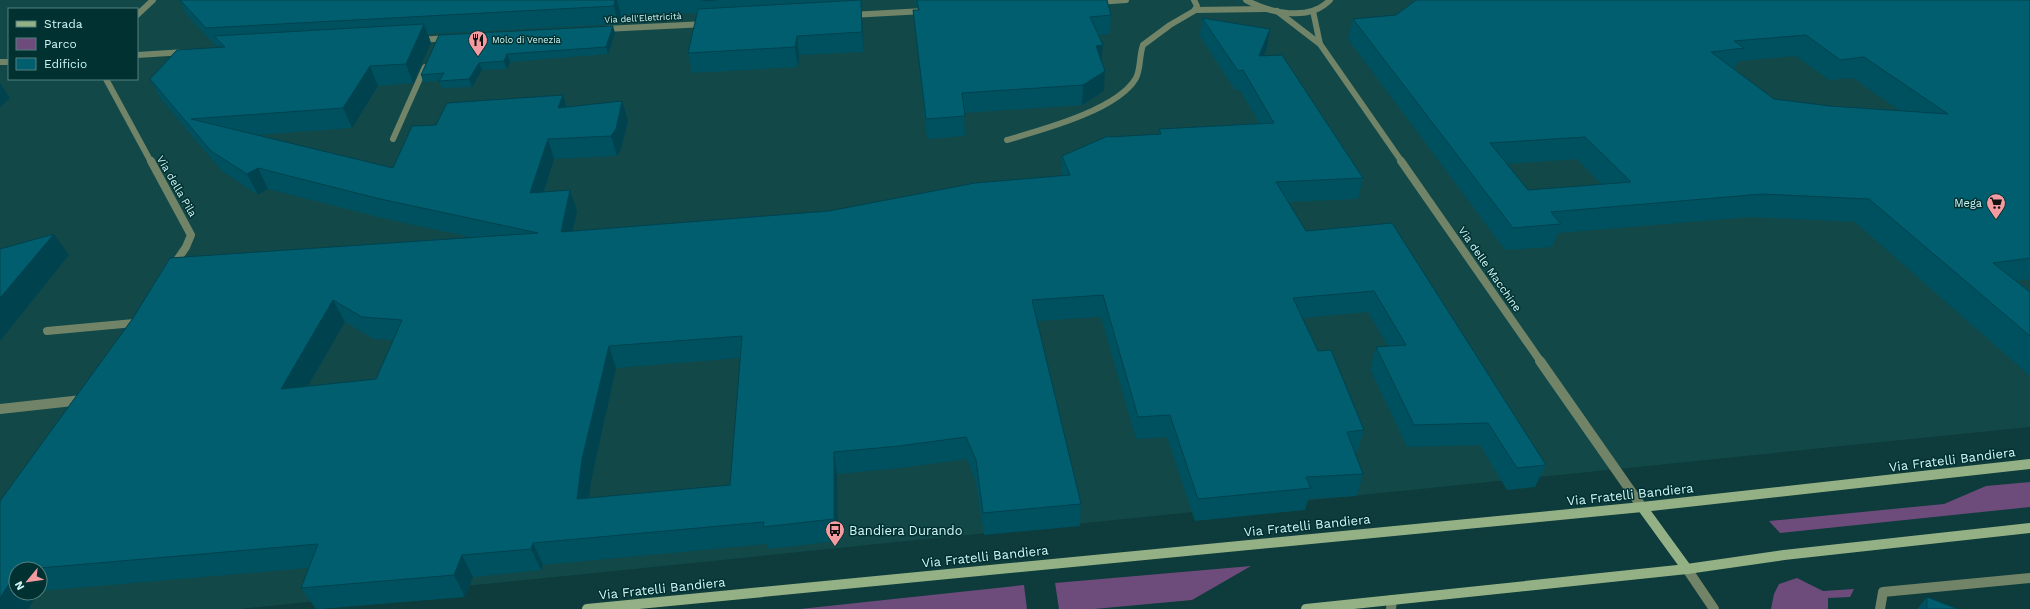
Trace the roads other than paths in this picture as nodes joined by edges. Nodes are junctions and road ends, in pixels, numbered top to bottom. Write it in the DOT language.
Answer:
graph roads {
  1 [pos="153,0"];
  2 [pos="1126,0"];
  3 [pos="1194,0"];
  4 [pos="1246,0"];
  5 [pos="1330,0"];
  6 [pos="1087,2"];
  7 [pos="1265,9"];
  8 [pos="1196,10"];
  9 [pos="928,11"];
  10 [pos="1314,11"];
  11 [pos="1277,12"];
  12 [pos="138,14"];
  13 [pos="841,16"];
  14 [pos="715,23"];
  15 [pos="596,30"];
  16 [pos="454,38"];
  17 [pos="438,39"];
  18 [pos="414,40"];
  19 [pos="1320,44"];
  20 [pos="435,46"];
  21 [pos="192,52"];
  22 [pos="138,54"];
  23 [pos="428,60"];
  24 [pos="107,80"];
  25 [pos="393,139"];
  26 [pos="1007,140"];
  27 [pos="169,272"];
  28 [pos="134,323"];
  29 [pos="47,331"];
  30 [pos="0,409"];
  31 [pos="74,412"];
  32 [pos="2030,464"];
  33 [pos="1642,507"];
  34 [pos="2030,528"];
  35 [pos="1687,569"];
  36 [pos="2030,578"];
  37 [pos="1392,604"];
  38 [pos="587,609"];
  39 [pos="1306,609"];
  40 [pos="1714,609"];
  41 [pos="1880,609"];
  1 -- 12 [label="street"];
  2 -- 6 [label="street"];
  3 -- 8 [label="street"];
  4 -- 7 [label="street"];
  5 -- 10 [label="street"];
  7 -- 8 [label="street"];
  7 -- 11 [label="street"];
  8 -- 26 [label="street"];
  9 -- 13 [label="street"];
  10 -- 11 [label="street"];
  10 -- 19 [label="street, Via delle Macchine"];
  11 -- 19 [label="street, Via delle Macchine"];
  14 -- 15 [label="street, Via dell'Elettricità"];
  16 -- 17 [label="street"];
  17 -- 18 [label="street"];
  17 -- 20 [label="street"];
  19 -- 33 [label="street, Via delle Macchine"];
  21 -- 22 [label="street"];
  23 -- 25 [label="street"];
  24 -- 27 [label="street, Via della Pila"];
  28 -- 29 [label="street"];
  30 -- 31 [label="street"];
  32 -- 33 [label="main road, Via Fratelli Bandiera"];
  33 -- 35 [label="main road"];
  33 -- 38 [label="main road, Via Fratelli Bandiera"];
  34 -- 35 [label="main road"];
  35 -- 37 [label="main road"];
  35 -- 40 [label="street"];
  36 -- 41 [label="street"];
  37 -- 39 [label="main road"];
}
